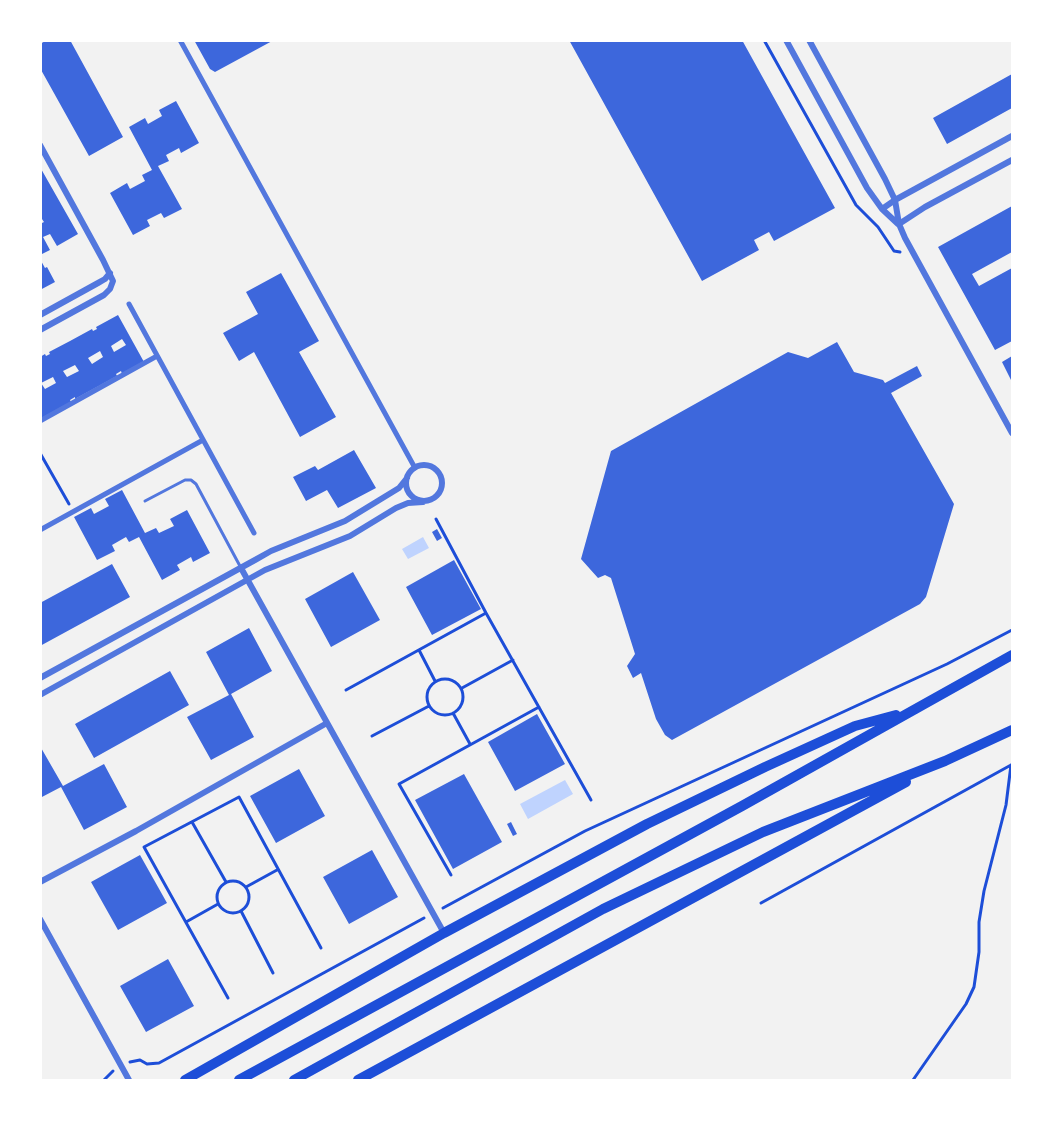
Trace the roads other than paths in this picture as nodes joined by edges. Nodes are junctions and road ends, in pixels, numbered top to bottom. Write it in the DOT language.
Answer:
graph roads {
  1 [pos="180,40"];
  2 [pos="786,40"];
  3 [pos="809,40"];
  4 [pos="1012,136"];
  5 [pos="40,145"];
  6 [pos="1012,160"];
  7 [pos="895,200"];
  8 [pos="882,209"];
  9 [pos="898,224"];
  10 [pos="110,273"];
  11 [pos="129,304"];
  12 [pos="40,315"];
  13 [pos="40,330"];
  14 [pos="157,356"];
  15 [pos="40,421"];
  16 [pos="1012,433"];
  17 [pos="203,440"];
  18 [pos="415,468"];
  19 [pos="407,478"];
  20 [pos="145,501"];
  21 [pos="423,502"];
  22 [pos="40,530"];
  23 [pos="254,533"];
  24 [pos="241,568"];
  25 [pos="248,579"];
  26 [pos="1012,655"];
  27 [pos="40,678"];
  28 [pos="40,694"];
  29 [pos="914,711"];
  30 [pos="327,723"];
  31 [pos="1012,730"];
  32 [pos="945,761"];
  33 [pos="40,882"];
  34 [pos="40,919"];
  35 [pos="444,933"];
  36 [pos="129,1080"];
  37 [pos="185,1080"];
  38 [pos="239,1080"];
  39 [pos="294,1080"];
  40 [pos="358,1080"];
  1 -- 18 [label="street"];
  2 -- 8 [label="street"];
  3 -- 7 [label="street"];
  4 -- 7 [label="street"];
  5 -- 10 [label="street"];
  6 -- 9 [label="street"];
  7 -- 8 [label="street"];
  7 -- 9 [label="street"];
  8 -- 9 [label="street"];
  9 -- 16 [label="street"];
  10 -- 12 [label="street"];
  10 -- 13 [label="street"];
  11 -- 14 [label="street"];
  14 -- 15 [label="street"];
  14 -- 17 [label="street"];
  17 -- 22 [label="street"];
  17 -- 23 [label="street"];
  18 -- 19 [label="street"];
  18 -- 21 [label="street"];
  19 -- 21 [label="street"];
  19 -- 24 [label="street"];
  20 -- 24 [label="lane"];
  21 -- 25 [label="street"];
  24 -- 25 [label="street"];
  24 -- 27 [label="street"];
  25 -- 28 [label="street"];
  25 -- 30 [label="street"];
  26 -- 29 [label="main road"];
  29 -- 35 [label="main road"];
  29 -- 38 [label="main road"];
  30 -- 33 [label="street"];
  30 -- 35 [label="street"];
  31 -- 32 [label="main road"];
  32 -- 39 [label="main road"];
  32 -- 40 [label="main road"];
  34 -- 36 [label="street"];
  35 -- 37 [label="main road"];
}
